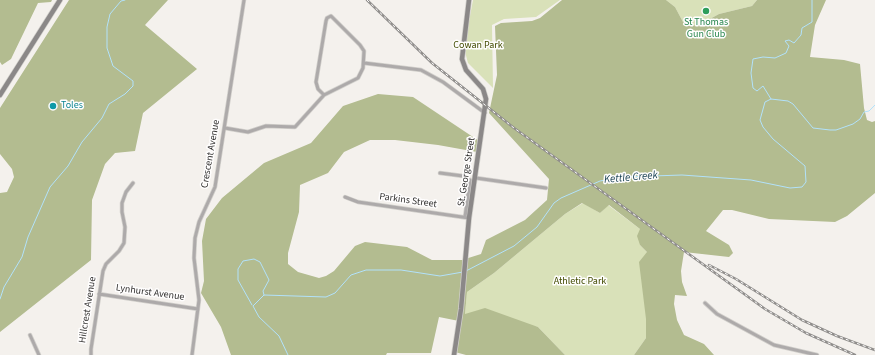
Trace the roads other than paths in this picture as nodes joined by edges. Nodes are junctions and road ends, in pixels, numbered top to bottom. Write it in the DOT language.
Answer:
graph roads {
  1 [pos="60,0"];
  2 [pos="244,0"];
  3 [pos="470,0"];
  4 [pos="364,63"];
  5 [pos="0,95"];
  6 [pos="324,95"];
  7 [pos="485,113"];
  8 [pos="225,128"];
  9 [pos="440,173"];
  10 [pos="476,178"];
  11 [pos="132,183"];
  12 [pos="546,188"];
  13 [pos="345,197"];
  14 [pos="467,218"];
  15 [pos="99,294"];
  16 [pos="705,303"];
  17 [pos="198,309"];
  18 [pos="30,336"];
  19 [pos="39,355"];
  20 [pos="92,355"];
  21 [pos="192,355"];
  22 [pos="454,355"];
  23 [pos="817,355"];
  1 -- 5 [label="street"];
  2 -- 8 [label="street, Crescent Avenue"];
  3 -- 7 [label="street, St. George Street"];
  4 -- 6 [label="street"];
  4 -- 6 [label="street"];
  4 -- 7 [label="street"];
  6 -- 8 [label="street"];
  7 -- 10 [label="street, St. George Street"];
  8 -- 17 [label="street, Crescent Avenue"];
  9 -- 14 [label="street"];
  10 -- 12 [label="street"];
  10 -- 14 [label="street, St. George Street"];
  11 -- 15 [label="street, Hillcrest Avenue"];
  13 -- 14 [label="street, Parkins Street"];
  14 -- 22 [label="street, St. George Street"];
  15 -- 17 [label="street, Lynhurst Avenue"];
  15 -- 20 [label="street, Hillcrest Avenue"];
  16 -- 23 [label="street"];
  17 -- 21 [label="street, Crescent Avenue"];
  18 -- 19 [label="street"];
}
